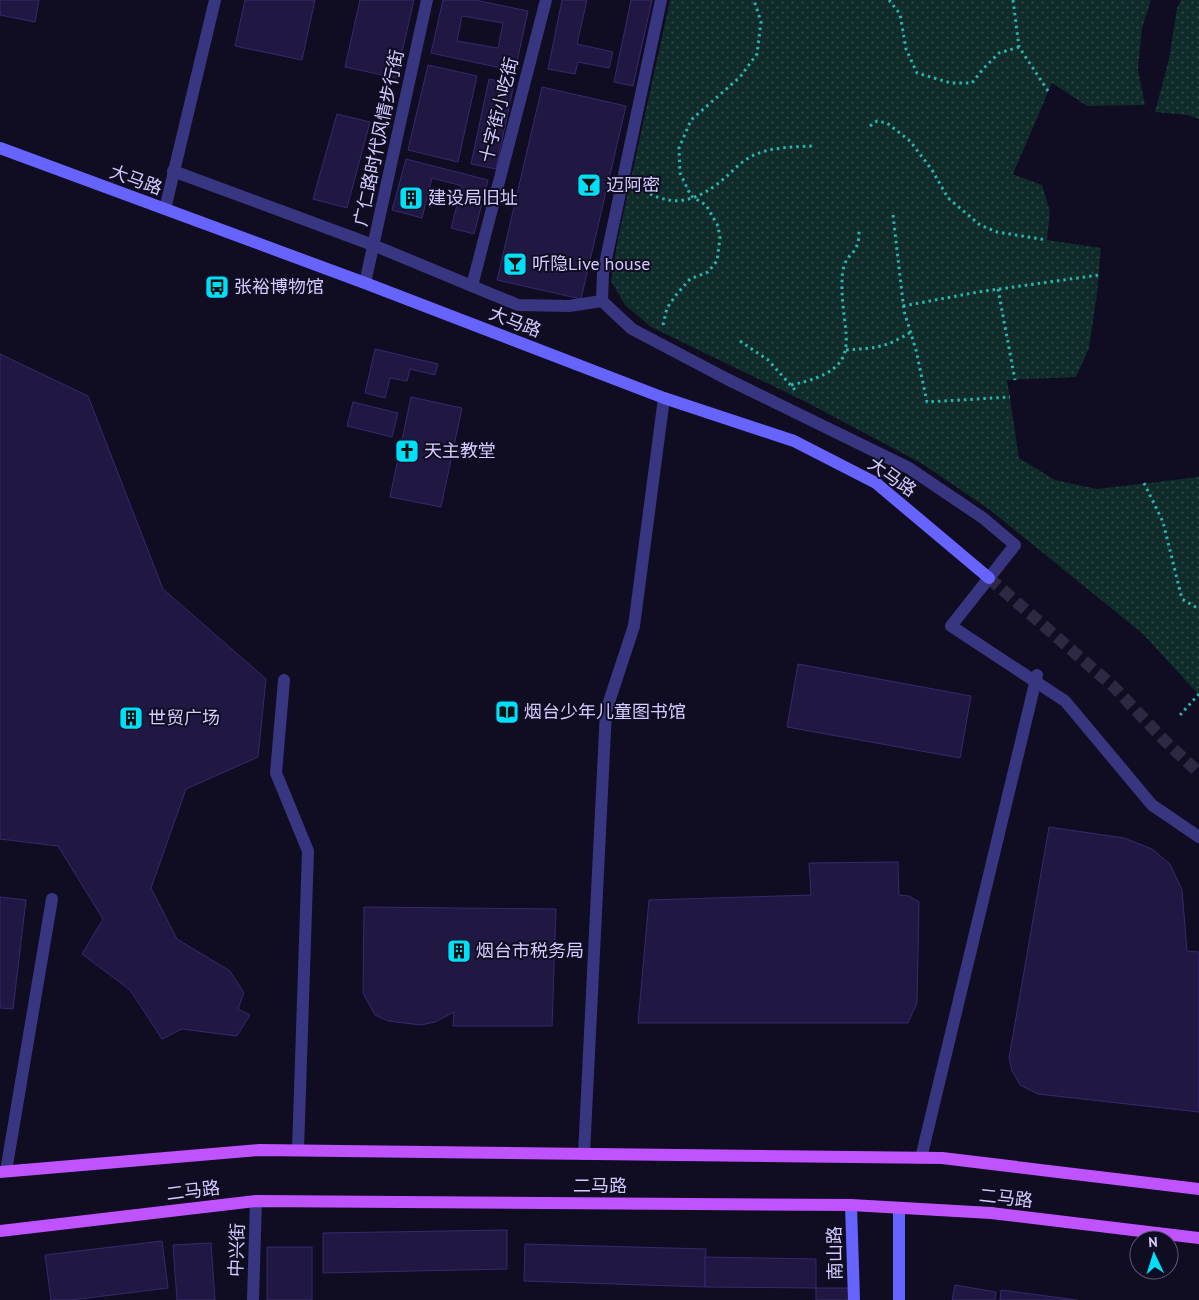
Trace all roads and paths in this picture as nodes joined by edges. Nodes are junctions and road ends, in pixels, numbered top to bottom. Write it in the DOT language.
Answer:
graph roads {
  1 [pos="215,0"];
  2 [pos="427,0"];
  3 [pos="546,0"];
  4 [pos="661,0"];
  5 [pos="754,0"];
  6 [pos="889,0"];
  7 [pos="1013,0"];
  8 [pos="1019,47"];
  9 [pos="1048,91"];
  10 [pos="870,126"];
  11 [pos="813,146"];
  12 [pos="0,148"];
  13 [pos="174,171"];
  14 [pos="637,185"];
  15 [pos="695,198"];
  16 [pos="165,209"];
  17 [pos="893,215"];
  18 [pos="859,230"];
  19 [pos="1047,240"];
  20 [pos="373,245"];
  21 [pos="1098,276"];
  22 [pos="365,283"];
  23 [pos="472,286"];
  24 [pos="998,289"];
  25 [pos="602,301"];
  26 [pos="903,306"];
  27 [pos="662,332"];
  28 [pos="911,332"];
  29 [pos="740,342"];
  30 [pos="846,350"];
  31 [pos="1015,380"];
  32 [pos="791,385"];
  33 [pos="1010,397"];
  34 [pos="664,398"];
  35 [pos="809,418"];
  36 [pos="1144,483"];
  37 [pos="989,578"];
  38 [pos="1199,609"];
  39 [pos="1037,675"];
  40 [pos="284,680"];
  41 [pos="1199,694"];
  42 [pos="1180,715"];
  43 [pos="1199,837"];
  44 [pos="52,899"];
  45 [pos="298,1150"];
  46 [pos="584,1154"];
  47 [pos="921,1158"];
  48 [pos="3,1171"];
  49 [pos="1199,1189"];
  50 [pos="256,1201"];
  51 [pos="851,1205"];
  52 [pos="899,1208"];
  53 [pos="0,1230"];
  54 [pos="1199,1238"];
  55 [pos="253,1300"];
  56 [pos="854,1300"];
  57 [pos="899,1300"];
  1 -- 13 [label="street"];
  2 -- 20 [label="street, 广仁路时代风情步行街"];
  3 -- 23 [label="street, 十字街小吃街"];
  4 -- 25 [label="street"];
  5 -- 15 [label="path"];
  6 -- 8 [label="path"];
  7 -- 8 [label="path"];
  8 -- 9 [label="path"];
  10 -- 19 [label="path"];
  11 -- 15 [label="path"];
  12 -- 16 [label="street, 大马路"];
  13 -- 16 [label="street"];
  13 -- 20 [label="street"];
  14 -- 15 [label="path"];
  15 -- 27 [label="path"];
  16 -- 22 [label="street, 大马路"];
  17 -- 26 [label="path"];
  18 -- 30 [label="path"];
  20 -- 22 [label="street, 广仁路时代风情步行街"];
  20 -- 23 [label="street"];
  21 -- 24 [label="path"];
  22 -- 34 [label="street, 大马路"];
  23 -- 25 [label="street"];
  24 -- 26 [label="path"];
  24 -- 31 [label="path"];
  25 -- 35 [label="street"];
  26 -- 28 [label="path"];
  28 -- 30 [label="path"];
  28 -- 33 [label="path"];
  29 -- 32 [label="path"];
  30 -- 32 [label="path"];
  32 -- 35 [label="path"];
  34 -- 37 [label="street, 大马路"];
  34 -- 46 [label="street"];
  35 -- 37 [label="street"];
  36 -- 38 [label="path"];
  37 -- 43 [label="street"];
  39 -- 47 [label="street"];
  40 -- 45 [label="street"];
  41 -- 42 [label="path"];
  44 -- 48 [label="street"];
  45 -- 46 [label="main road, 二马路"];
  45 -- 48 [label="main road, 二马路"];
  46 -- 47 [label="main road, 二马路"];
  47 -- 49 [label="main road, 二马路"];
  50 -- 51 [label="main road, 二马路"];
  50 -- 53 [label="main road, 二马路"];
  50 -- 55 [label="street, 中兴街"];
  51 -- 52 [label="main road, 二马路"];
  51 -- 56 [label="street, 南山路"];
  52 -- 54 [label="main road, 二马路"];
  52 -- 57 [label="street"];
}
